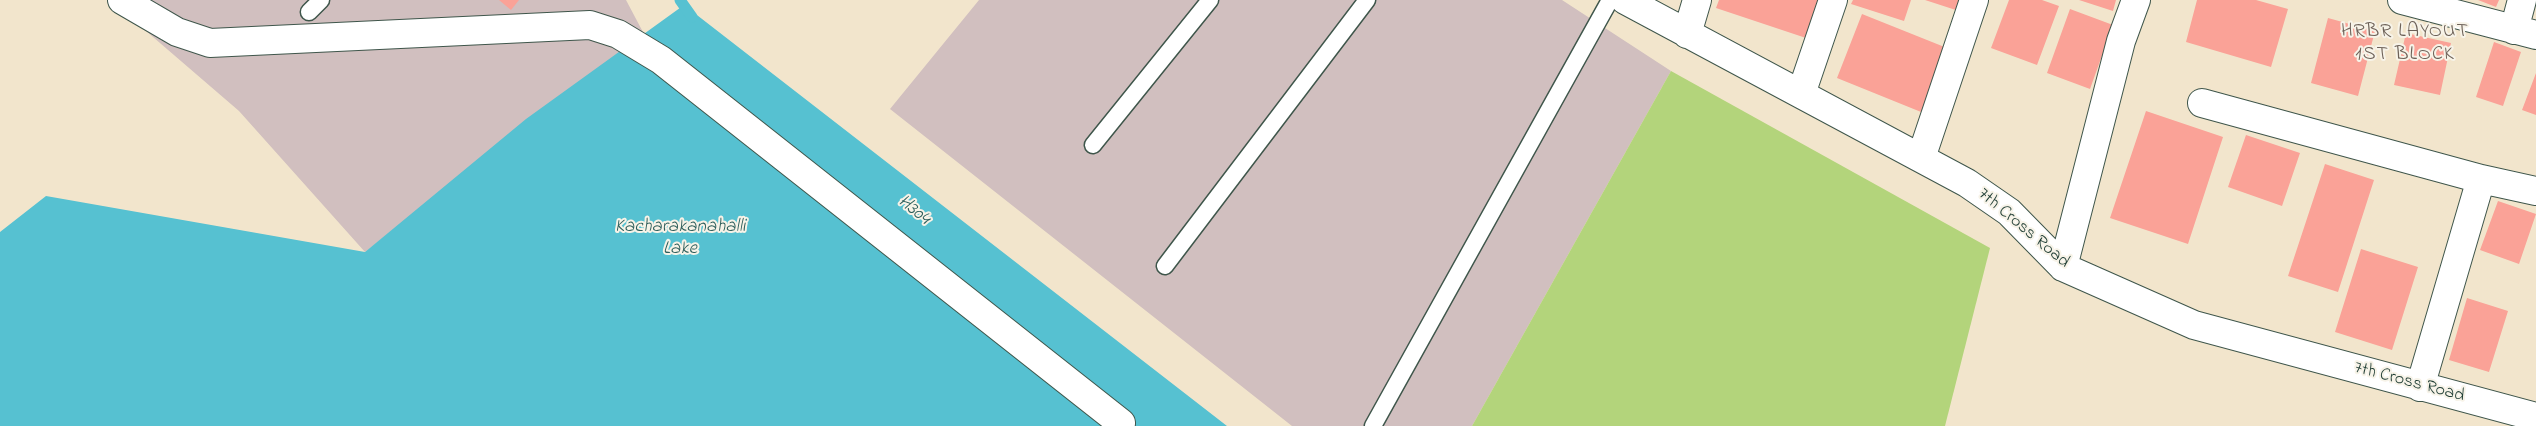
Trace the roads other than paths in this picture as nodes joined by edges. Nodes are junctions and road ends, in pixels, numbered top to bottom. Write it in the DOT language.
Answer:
graph roads {
  1 [pos="122,0"];
  2 [pos="321,0"];
  3 [pos="1210,0"];
  4 [pos="1367,0"];
  5 [pos="1610,0"];
  6 [pos="1625,0"];
  7 [pos="1697,0"];
  8 [pos="1833,0"];
  9 [pos="1974,0"];
  10 [pos="2136,0"];
  11 [pos="2402,0"];
  12 [pos="2522,0"];
  13 [pos="309,12"];
  14 [pos="2525,33"];
  15 [pos="1687,34"];
  16 [pos="1801,94"];
  17 [pos="2202,103"];
  18 [pos="1093,145"];
  19 [pos="1921,158"];
  20 [pos="2481,178"];
  21 [pos="2536,191"];
  22 [pos="1164,266"];
  23 [pos="2062,267"];
  24 [pos="2420,387"];
  25 [pos="2536,417"];
  26 [pos="1121,423"];
  27 [pos="1373,426"];
  1 -- 26 [label="street"];
  2 -- 13 [label="lane"];
  3 -- 18 [label="lane"];
  4 -- 22 [label="lane"];
  5 -- 27 [label="lane"];
  6 -- 15 [label="street, 7th Cross Road"];
  7 -- 15 [label="street"];
  8 -- 16 [label="street"];
  9 -- 19 [label="street"];
  10 -- 23 [label="street"];
  11 -- 14 [label="street"];
  12 -- 14 [label="street"];
  15 -- 16 [label="street, 7th Cross Road"];
  16 -- 19 [label="street, 7th Cross Road"];
  17 -- 20 [label="street"];
  19 -- 23 [label="street, 7th Cross Road"];
  20 -- 21 [label="street"];
  20 -- 24 [label="street"];
  23 -- 24 [label="street, 7th Cross Road"];
  24 -- 25 [label="street, 7th Cross Road"];
}
